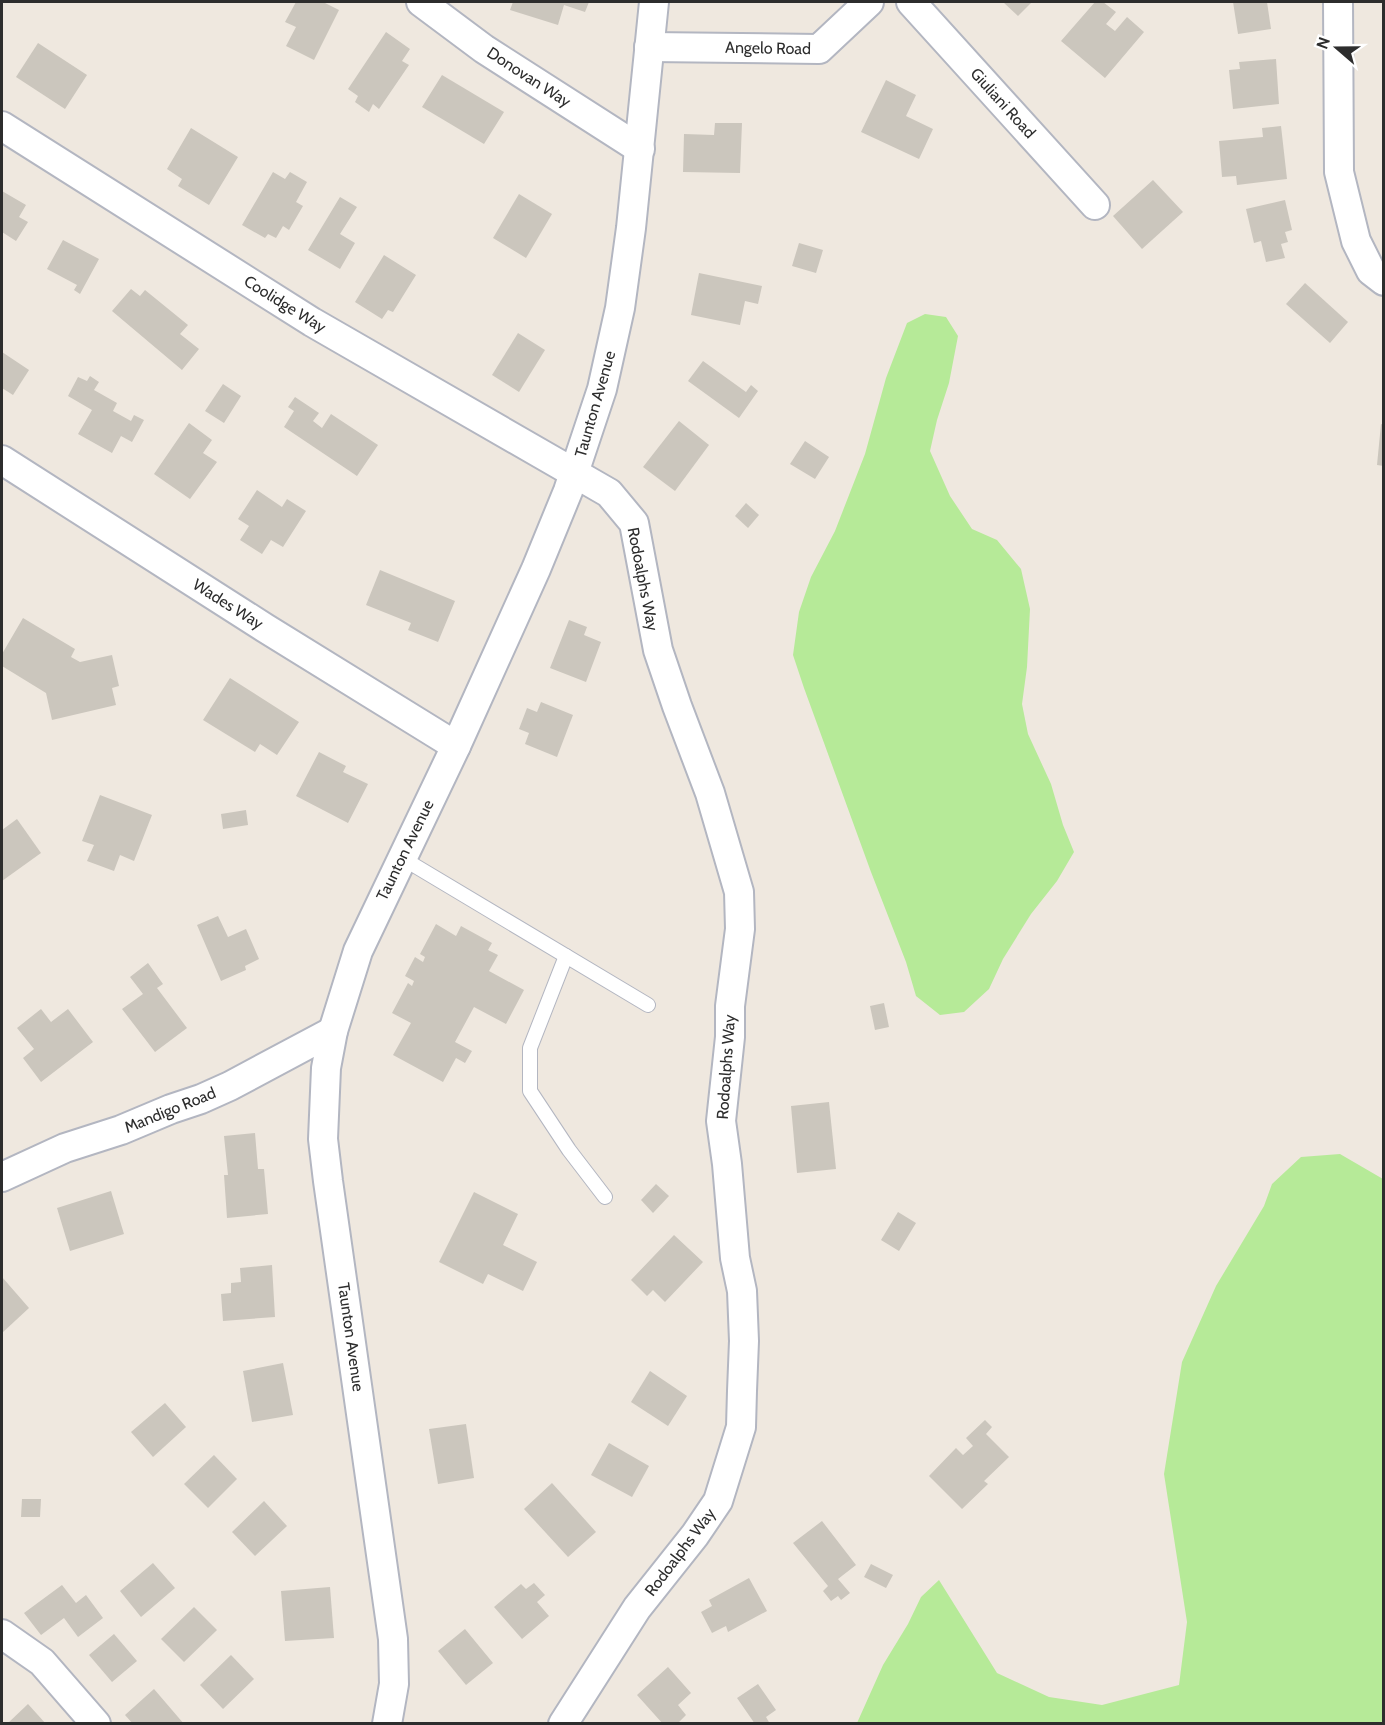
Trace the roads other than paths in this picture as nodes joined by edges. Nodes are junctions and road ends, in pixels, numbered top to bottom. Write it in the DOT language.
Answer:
graph roads {
  1 [pos="421,2"];
  2 [pos="654,2"];
  3 [pos="869,2"];
  4 [pos="911,2"];
  5 [pos="1338,2"];
  6 [pos="649,47"];
  7 [pos="2,126"];
  8 [pos="639,149"];
  9 [pos="1095,205"];
  10 [pos="1383,280"];
  11 [pos="2,460"];
  12 [pos="574,473"];
  13 [pos="456,746"];
  14 [pos="402,858"];
  15 [pos="567,957"];
  16 [pos="648,1005"];
  17 [pos="333,1031"];
  18 [pos="2,1177"];
  19 [pos="605,1197"];
  20 [pos="2,1634"];
  21 [pos="96,1724"];
  22 [pos="387,1724"];
  23 [pos="563,1724"];
  1 -- 8 [label="street, Donovan Way"];
  2 -- 6 [label="street, Taunton Avenue"];
  3 -- 6 [label="street, Angelo Road"];
  4 -- 9 [label="street, Giuliani Road"];
  5 -- 10 [label="street"];
  6 -- 8 [label="street, Taunton Avenue"];
  7 -- 12 [label="street, Coolidge Way"];
  8 -- 12 [label="street, Taunton Avenue"];
  11 -- 13 [label="street, Wades Way"];
  12 -- 13 [label="street, Taunton Avenue"];
  12 -- 23 [label="street, Rodoalphs Way"];
  13 -- 14 [label="street, Taunton Avenue"];
  14 -- 15 [label="lane"];
  14 -- 17 [label="street, Taunton Avenue"];
  15 -- 16 [label="lane"];
  15 -- 19 [label="lane"];
  17 -- 18 [label="street, Mandigo Road"];
  17 -- 22 [label="street, Taunton Avenue"];
  20 -- 21 [label="street"];
}
